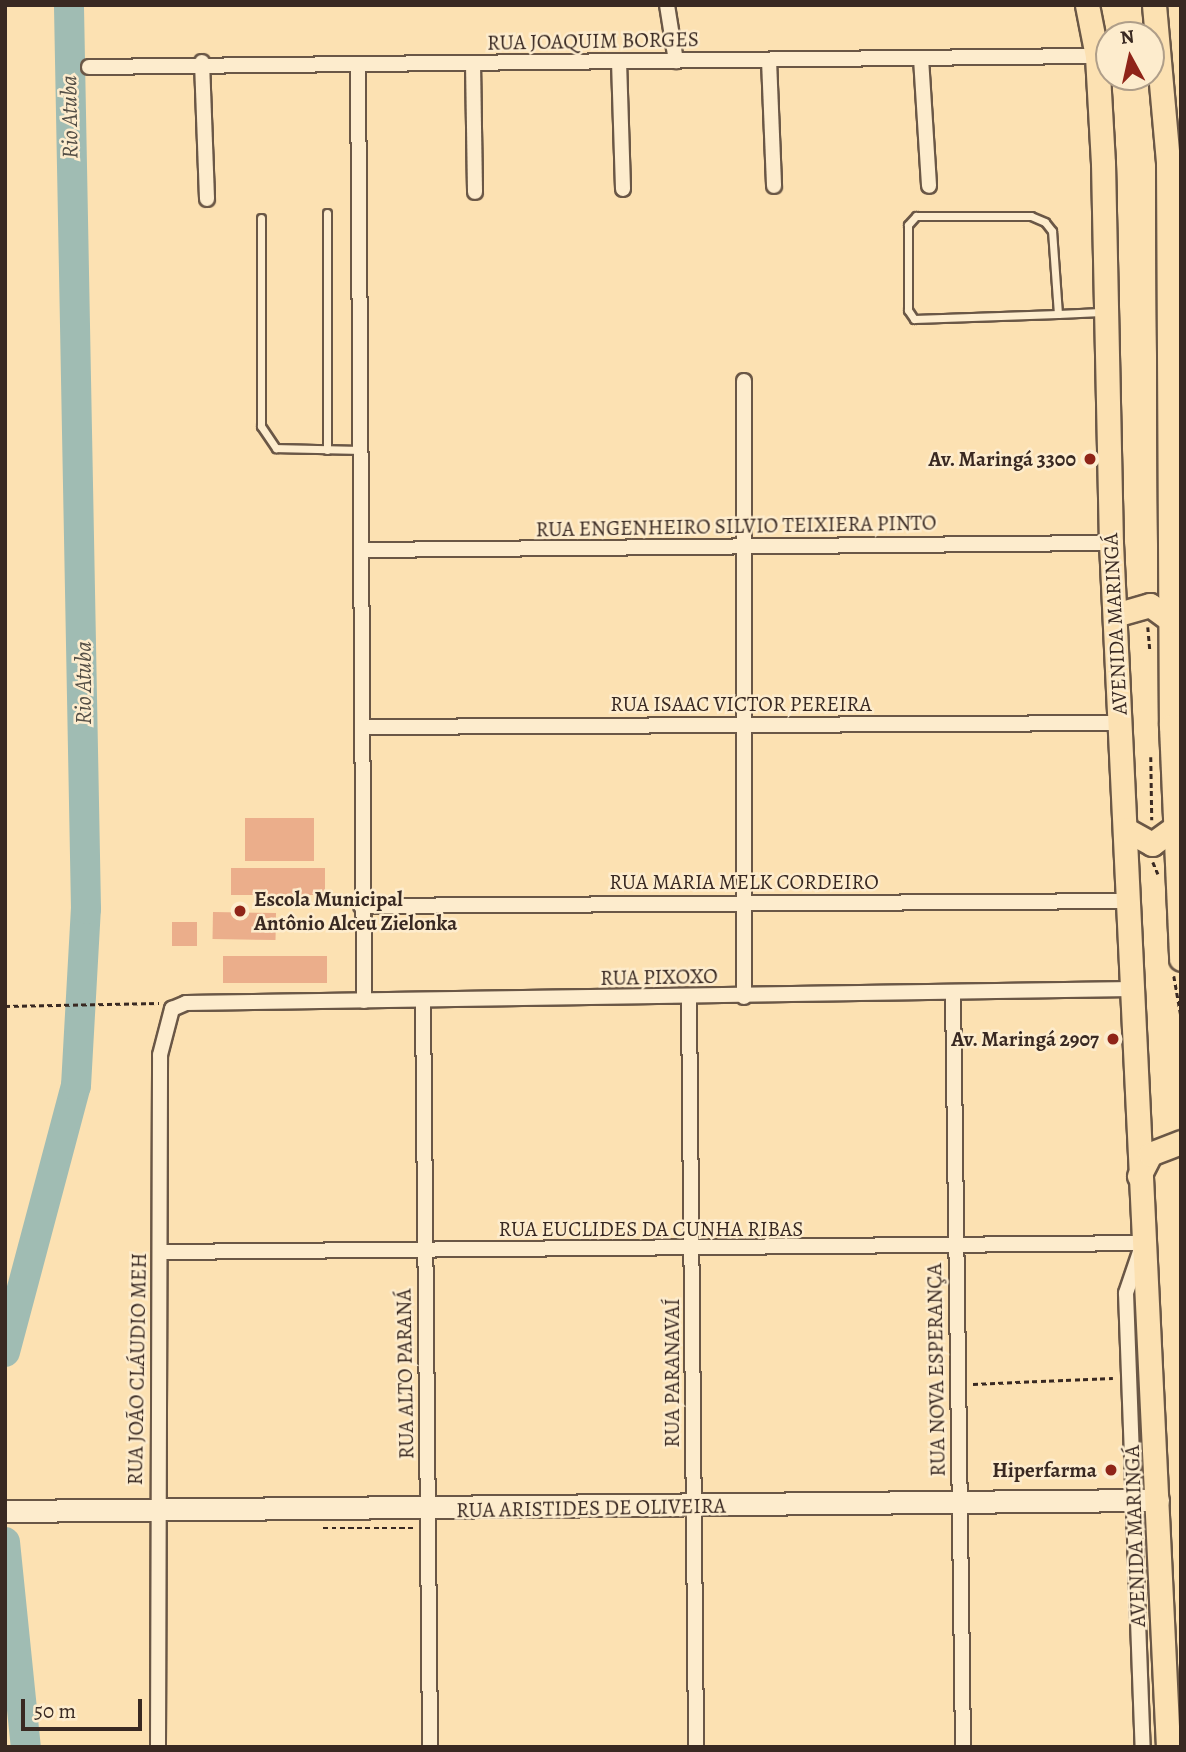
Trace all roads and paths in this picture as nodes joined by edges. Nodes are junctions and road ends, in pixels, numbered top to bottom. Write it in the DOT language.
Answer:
graph roads {
  1 [pos="667,5"];
  2 [pos="1087,5"];
  3 [pos="1153,5"];
  4 [pos="1095,47"];
  5 [pos="1095,57"];
  6 [pos="921,58"];
  7 [pos="769,60"];
  8 [pos="619,61"];
  9 [pos="676,61"];
  10 [pos="202,62"];
  11 [pos="473,63"];
  12 [pos="358,64"];
  13 [pos="89,67"];
  14 [pos="1098,91"];
  15 [pos="774,186"];
  16 [pos="929,186"];
  17 [pos="623,190"];
  18 [pos="475,192"];
  19 [pos="207,199"];
  20 [pos="327,213"];
  21 [pos="261,218"];
  22 [pos="1104,312"];
  23 [pos="1058,314"];
  24 [pos="744,381"];
  25 [pos="1176,386"];
  26 [pos="327,450"];
  27 [pos="358,450"];
  28 [pos="1111,543"];
  29 [pos="1177,543"];
  30 [pos="739,547"];
  31 [pos="362,550"];
  32 [pos="1115,615"];
  33 [pos="1172,621"];
  34 [pos="1120,723"];
  35 [pos="741,724"];
  36 [pos="1176,725"];
  37 [pos="363,727"];
  38 [pos="1125,829"];
  39 [pos="1173,829"];
  40 [pos="1178,899"];
  41 [pos="1128,901"];
  42 [pos="741,903"];
  43 [pos="361,906"];
  44 [pos="1181,959"];
  45 [pos="1133,989"];
  46 [pos="953,992"];
  47 [pos="744,997"];
  48 [pos="689,999"];
  49 [pos="423,1000"];
  50 [pos="364,1001"];
  51 [pos="139,1003"];
  52 [pos="186,1003"];
  53 [pos="5,1006"];
  54 [pos="1181,1142"];
  55 [pos="1139,1179"];
  56 [pos="1143,1243"];
  57 [pos="954,1248"];
  58 [pos="692,1249"];
  59 [pos="160,1252"];
  60 [pos="425,1252"];
  61 [pos="1129,1377"];
  62 [pos="959,1385"];
  63 [pos="1158,1500"];
  64 [pos="1134,1501"];
  65 [pos="960,1505"];
  66 [pos="694,1506"];
  67 [pos="15,1511"];
  68 [pos="156,1511"];
  69 [pos="428,1511"];
  70 [pos="1165,1654"];
  71 [pos="1181,1678"];
  72 [pos="158,1747"];
  73 [pos="430,1747"];
  74 [pos="696,1747"];
  75 [pos="963,1747"];
  76 [pos="1143,1747"];
  77 [pos="1168,1747"];
  1 -- 9 [label="street"];
  2 -- 4 [label="main road, AVENIDA MARINGÁ"];
  3 -- 25 [label="main road"];
  5 -- 6 [label="street, RUA JOAQUIM BORGES"];
  6 -- 7 [label="street, RUA JOAQUIM BORGES"];
  6 -- 16 [label="street"];
  7 -- 9 [label="street, RUA JOAQUIM BORGES"];
  7 -- 15 [label="street"];
  8 -- 9 [label="street, RUA JOAQUIM BORGES"];
  8 -- 11 [label="street, RUA JOAQUIM BORGES"];
  8 -- 17 [label="street"];
  10 -- 12 [label="street, RUA JOAQUIM BORGES"];
  10 -- 13 [label="street, RUA JOAQUIM BORGES"];
  10 -- 19 [label="street"];
  11 -- 12 [label="street, RUA JOAQUIM BORGES"];
  11 -- 18 [label="street"];
  12 -- 27 [label="street"];
  14 -- 22 [label="main road, AVENIDA MARINGÁ"];
  20 -- 26 [label="lane"];
  21 -- 26 [label="lane"];
  22 -- 23 [label="lane"];
  22 -- 28 [label="main road, AVENIDA MARINGÁ"];
  23 -- 23 [label="lane"];
  24 -- 30 [label="street"];
  25 -- 29 [label="main road"];
  26 -- 27 [label="lane"];
  27 -- 31 [label="street"];
  28 -- 30 [label="street, RUA ENGENHEIRO SILVIO TEIXIERA PINTO"];
  28 -- 32 [label="main road, AVENIDA MARINGÁ"];
  29 -- 33 [label="main road"];
  30 -- 31 [label="street, RUA ENGENHEIRO SILVIO TEIXIERA PINTO"];
  30 -- 35 [label="street"];
  31 -- 37 [label="street"];
  32 -- 33 [label="main road"];
  32 -- 34 [label="main road, AVENIDA MARINGÁ"];
  33 -- 36 [label="main road"];
  34 -- 35 [label="street, RUA ISAAC VICTOR PEREIRA"];
  34 -- 38 [label="main road, AVENIDA MARINGÁ"];
  35 -- 37 [label="street, RUA ISAAC VICTOR PEREIRA"];
  35 -- 42 [label="street"];
  36 -- 39 [label="main road"];
  37 -- 43 [label="street"];
  38 -- 39 [label="main road"];
  38 -- 41 [label="main road, AVENIDA MARINGÁ"];
  39 -- 40 [label="main road"];
  40 -- 44 [label="main road"];
  41 -- 42 [label="street, RUA MARIA MELK CORDEIRO"];
  41 -- 45 [label="main road, AVENIDA MARINGÁ"];
  42 -- 43 [label="street, RUA MARIA MELK CORDEIRO"];
  42 -- 47 [label="street"];
  43 -- 50 [label="street"];
  45 -- 46 [label="street, RUA PIXOXO"];
  45 -- 55 [label="main road, AVENIDA MARINGÁ"];
  46 -- 47 [label="street, RUA PIXOXO"];
  46 -- 57 [label="street, RUA NOVA ESPERANÇA"];
  47 -- 48 [label="street, RUA PIXOXO"];
  48 -- 49 [label="street, RUA PIXOXO"];
  48 -- 58 [label="street, RUA PARANAVAÍ"];
  49 -- 50 [label="street, RUA PIXOXO"];
  49 -- 60 [label="street, RUA ALTO PARANÁ"];
  50 -- 52 [label="street, RUA PIXOXO"];
  51 -- 53 [label="path"];
  52 -- 59 [label="street, RUA JOÃO CLÁUDIO MEH"];
  54 -- 55 [label="main road"];
  55 -- 56 [label="main road, AVENIDA MARINGÁ"];
  56 -- 57 [label="street, RUA EUCLIDES DA CUNHA RIBAS"];
  56 -- 61 [label="street, AVENIDA MARINGÁ"];
  56 -- 63 [label="main road, AVENIDA MARINGÁ"];
  57 -- 58 [label="street, RUA EUCLIDES DA CUNHA RIBAS"];
  57 -- 62 [label="street, RUA NOVA ESPERANÇA"];
  58 -- 60 [label="street, RUA EUCLIDES DA CUNHA RIBAS"];
  58 -- 66 [label="street, RUA PARANAVAÍ"];
  59 -- 60 [label="street, RUA EUCLIDES DA CUNHA RIBAS"];
  59 -- 68 [label="street, RUA JOÃO CLÁUDIO MEH"];
  60 -- 69 [label="street, RUA ALTO PARANÁ"];
  61 -- 62 [label="path"];
  61 -- 64 [label="street, AVENIDA MARINGÁ"];
  62 -- 65 [label="street, RUA NOVA ESPERANÇA"];
  63 -- 64 [label="main road, RUA ARISTIDES DE OLIVEIRA"];
  63 -- 70 [label="main road, AVENIDA MARINGÁ"];
  64 -- 65 [label="main road, RUA ARISTIDES DE OLIVEIRA"];
  64 -- 76 [label="street, AVENIDA MARINGÁ"];
  65 -- 66 [label="main road, RUA ARISTIDES DE OLIVEIRA"];
  65 -- 75 [label="street, RUA NOVA ESPERANÇA"];
  66 -- 69 [label="main road, RUA ARISTIDES DE OLIVEIRA"];
  66 -- 74 [label="street, RUA PARANAVAÍ"];
  67 -- 68 [label="main road, RUA ARISTIDES DE OLIVEIRA"];
  68 -- 69 [label="main road, RUA ARISTIDES DE OLIVEIRA"];
  68 -- 72 [label="street, RUA JOÃO CLÁUDIO MEH"];
  69 -- 73 [label="street, RUA ALTO PARANÁ"];
  70 -- 71 [label="main road"];
  70 -- 77 [label="main road, AVENIDA MARINGÁ"];
}
